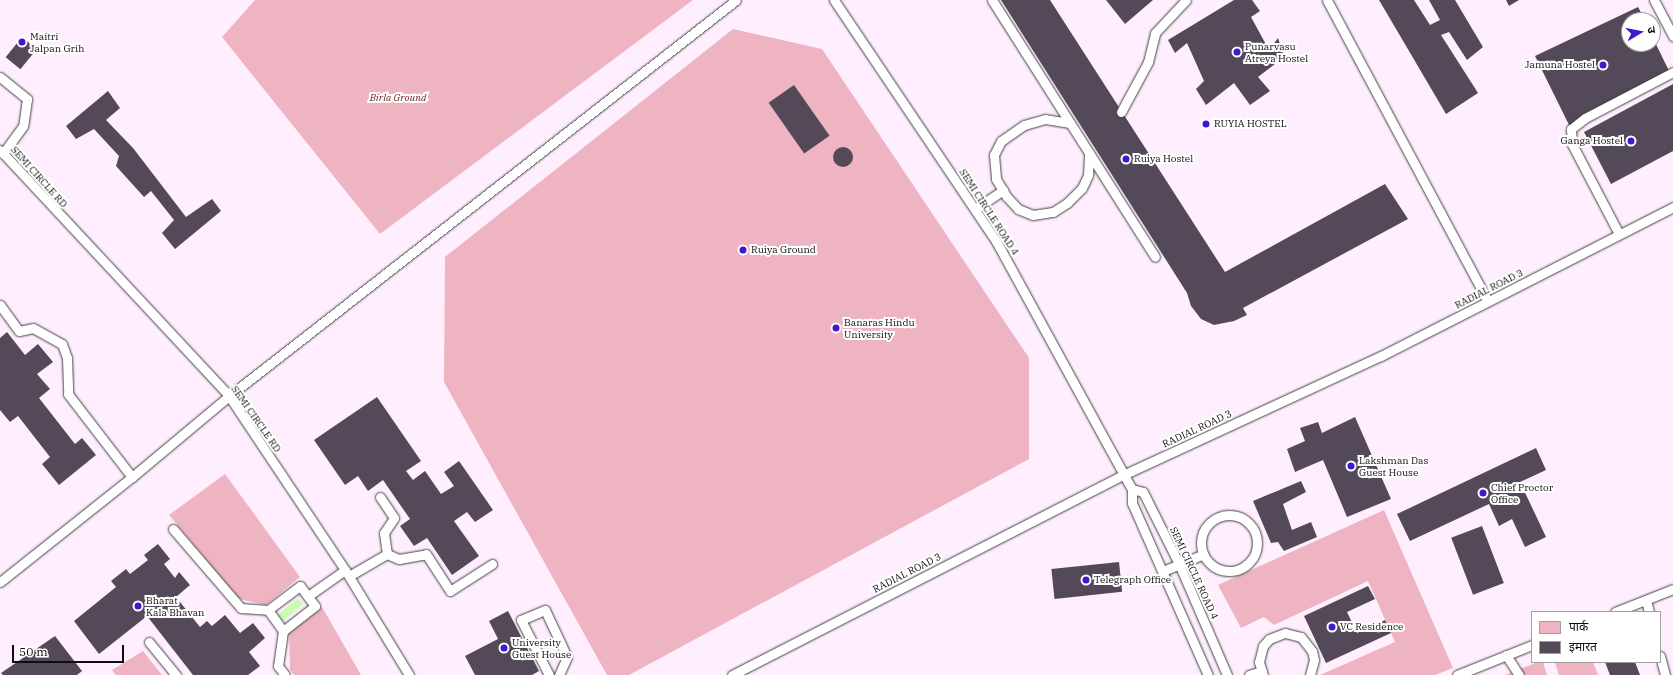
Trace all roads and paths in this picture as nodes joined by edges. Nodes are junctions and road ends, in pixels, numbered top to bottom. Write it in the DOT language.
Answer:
graph roads {
  1 [pos="736,0"];
  2 [pos="834,0"];
  3 [pos="992,0"];
  4 [pos="1186,0"];
  5 [pos="1327,0"];
  6 [pos="1654,0"];
  7 [pos="1673,36"];
  8 [pos="1673,72"];
  9 [pos="0,77"];
  10 [pos="1121,112"];
  11 [pos="1070,123"];
  12 [pos="2,152"];
  13 [pos="1089,153"];
  14 [pos="1003,190"];
  15 [pos="1673,207"];
  16 [pos="975,209"];
  17 [pos="1620,234"];
  18 [pos="1155,257"];
  19 [pos="1488,301"];
  20 [pos="0,305"];
  21 [pos="229,396"];
  22 [pos="1123,475"];
  23 [pos="132,478"];
  24 [pos="1132,489"];
  25 [pos="380,497"];
  26 [pos="173,529"];
  27 [pos="388,554"];
  28 [pos="1204,554"];
  29 [pos="492,564"];
  30 [pos="1179,564"];
  31 [pos="1163,571"];
  32 [pos="347,573"];
  33 [pos="0,582"];
  34 [pos="1673,589"];
  35 [pos="308,596"];
  36 [pos="1646,600"];
  37 [pos="268,610"];
  38 [pos="1618,611"];
  39 [pos="1649,611"];
  40 [pos="283,631"];
  41 [pos="149,642"];
  42 [pos="1531,645"];
  43 [pos="1506,655"];
  44 [pos="1661,660"];
  45 [pos="1262,673"];
  46 [pos="176,675"];
  47 [pos="285,675"];
  48 [pos="409,675"];
  49 [pos="549,675"];
  50 [pos="559,675"];
  51 [pos="732,675"];
  52 [pos="1208,675"];
  53 [pos="1228,675"];
  54 [pos="1249,675"];
  55 [pos="1310,675"];
  56 [pos="1457,675"];
  57 [pos="1519,675"];
  58 [pos="1665,675"];
  1 -- 21 [label="lane"];
  2 -- 16 [label="lane, SEMI CIRCLE ROAD 4"];
  3 -- 11 [label="lane"];
  4 -- 10 [label="lane"];
  5 -- 19 [label="lane"];
  6 -- 7 [label="lane"];
  8 -- 17 [label="lane"];
  9 -- 12 [label="lane"];
  11 -- 13 [label="lane"];
  11 -- 14 [label="lane"];
  12 -- 21 [label="lane, SEMI CIRCLE RD"];
  13 -- 14 [label="lane"];
  13 -- 18 [label="lane"];
  14 -- 16 [label="lane"];
  15 -- 17 [label="lane, RADIAL ROAD 3"];
  16 -- 22 [label="lane, SEMI CIRCLE ROAD 4"];
  17 -- 19 [label="lane, RADIAL ROAD 3"];
  19 -- 22 [label="lane, RADIAL ROAD 3"];
  20 -- 23 [label="lane"];
  21 -- 23 [label="lane"];
  21 -- 32 [label="lane, SEMI CIRCLE RD"];
  22 -- 24 [label="lane, SEMI CIRCLE ROAD 4"];
  22 -- 51 [label="lane, RADIAL ROAD 3"];
  23 -- 33 [label="lane"];
  24 -- 30 [label="lane, SEMI CIRCLE ROAD 4"];
  24 -- 31 [label="lane, SEMI CIRCLE ROAD 4"];
  25 -- 27 [label="lane"];
  26 -- 37 [label="lane"];
  27 -- 29 [label="lane"];
  27 -- 32 [label="lane"];
  28 -- 28 [label="lane"];
  28 -- 30 [label="lane"];
  30 -- 31 [label="lane"];
  30 -- 53 [label="lane, SEMI CIRCLE ROAD 4"];
  31 -- 52 [label="lane, SEMI CIRCLE ROAD 4"];
  32 -- 35 [label="lane"];
  32 -- 48 [label="lane, SEMI CIRCLE RD"];
  34 -- 36 [label="lane"];
  35 -- 37 [label="lane"];
  35 -- 40 [label="lane"];
  36 -- 38 [label="lane"];
  36 -- 39 [label="lane"];
  37 -- 40 [label="lane"];
  40 -- 47 [label="lane"];
  41 -- 46 [label="lane"];
  42 -- 43 [label="lane"];
  43 -- 56 [label="lane"];
  43 -- 57 [label="lane"];
  44 -- 58 [label="lane"];
  45 -- 54 [label="lane"];
  45 -- 55 [label="lane"];
  49 -- 50 [label="lane"];
}
